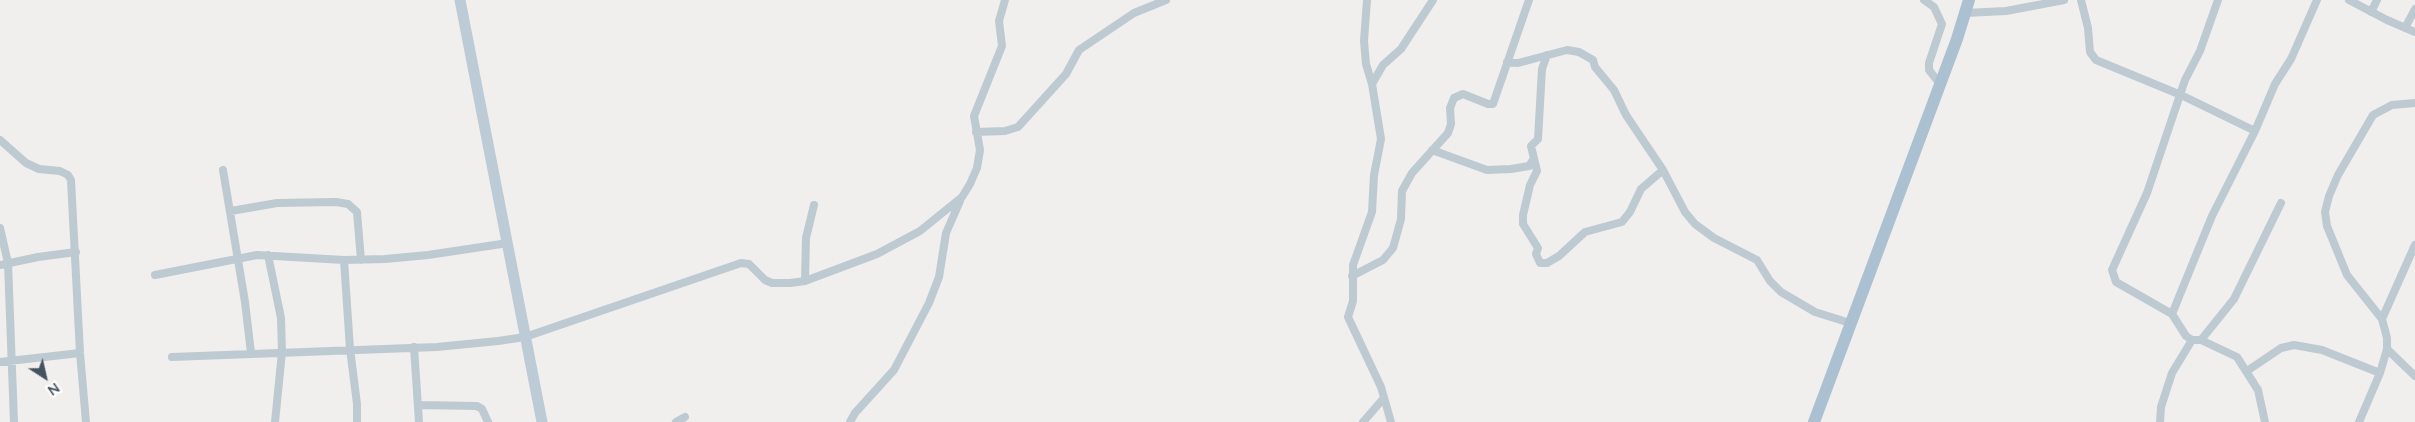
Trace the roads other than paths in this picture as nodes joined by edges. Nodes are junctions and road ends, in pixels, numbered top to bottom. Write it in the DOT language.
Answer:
graph roads {
  1 [pos="460,0"];
  2 [pos="1005,0"];
  3 [pos="1166,0"];
  4 [pos="1367,0"];
  5 [pos="1433,0"];
  6 [pos="1529,0"];
  7 [pos="1924,0"];
  8 [pos="1969,0"];
  9 [pos="2064,0"];
  10 [pos="2081,0"];
  11 [pos="2218,0"];
  12 [pos="2317,0"];
  13 [pos="2349,0"];
  14 [pos="2377,0"];
  15 [pos="2415,9"];
  16 [pos="2371,12"];
  17 [pos="1965,13"];
  18 [pos="2405,28"];
  19 [pos="2415,32"];
  20 [pos="1547,55"];
  21 [pos="1507,62"];
  22 [pos="1372,84"];
  23 [pos="1940,84"];
  24 [pos="2181,95"];
  25 [pos="2415,103"];
  26 [pos="976,132"];
  27 [pos="2255,132"];
  28 [pos="0,140"];
  29 [pos="1432,150"];
  30 [pos="1533,160"];
  31 [pos="223,170"];
  32 [pos="1663,170"];
  33 [pos="962,197"];
  34 [pos="2281,203"];
  35 [pos="814,205"];
  36 [pos="231,211"];
  37 [pos="0,228"];
  38 [pos="508,243"];
  39 [pos="2415,245"];
  40 [pos="76,252"];
  41 [pos="268,255"];
  42 [pos="238,258"];
  43 [pos="344,260"];
  44 [pos="361,260"];
  45 [pos="4,264"];
  46 [pos="155,275"];
  47 [pos="1352,276"];
  48 [pos="805,281"];
  49 [pos="2172,314"];
  50 [pos="2382,319"];
  51 [pos="1850,323"];
  52 [pos="525,337"];
  53 [pos="2196,340"];
  54 [pos="414,347"];
  55 [pos="350,349"];
  56 [pos="2387,349"];
  57 [pos="282,352"];
  58 [pos="80,353"];
  59 [pos="251,353"];
  60 [pos="172,357"];
  61 [pos="12,360"];
  62 [pos="0,362"];
  63 [pos="2412,366"];
  64 [pos="2247,371"];
  65 [pos="2380,373"];
  66 [pos="2415,376"];
  67 [pos="1383,399"];
  68 [pos="418,406"];
  69 [pos="685,417"];
  70 [pos="14,422"];
  71 [pos="86,422"];
  72 [pos="275,422"];
  73 [pos="357,422"];
  74 [pos="419,422"];
  75 [pos="488,422"];
  76 [pos="542,422"];
  77 [pos="676,422"];
  78 [pos="850,422"];
  79 [pos="1363,422"];
  80 [pos="1391,422"];
  81 [pos="1814,422"];
  82 [pos="2160,422"];
  83 [pos="2265,422"];
  84 [pos="2359,422"];
  1 -- 38 [label="main road"];
  2 -- 26 [label="street"];
  3 -- 26 [label="street"];
  4 -- 22 [label="street"];
  5 -- 22 [label="street"];
  6 -- 21 [label="street"];
  7 -- 23 [label="street"];
  8 -- 17 [label="main road"];
  9 -- 17 [label="street"];
  10 -- 24 [label="street"];
  11 -- 24 [label="street"];
  12 -- 27 [label="street"];
  13 -- 16 [label="street"];
  14 -- 16 [label="street"];
  15 -- 18 [label="street"];
  16 -- 18 [label="street"];
  17 -- 23 [label="main road"];
  18 -- 19 [label="street"];
  20 -- 21 [label="street"];
  20 -- 30 [label="street"];
  20 -- 32 [label="street"];
  21 -- 29 [label="street"];
  22 -- 47 [label="street"];
  23 -- 51 [label="main road"];
  24 -- 27 [label="street"];
  24 -- 49 [label="street"];
  25 -- 50 [label="street"];
  26 -- 33 [label="street"];
  27 -- 49 [label="street"];
  28 -- 40 [label="street"];
  29 -- 30 [label="street"];
  29 -- 47 [label="street"];
  30 -- 32 [label="street"];
  31 -- 36 [label="street"];
  32 -- 51 [label="street"];
  33 -- 48 [label="street"];
  33 -- 78 [label="street"];
  34 -- 53 [label="street"];
  35 -- 48 [label="street"];
  36 -- 42 [label="street"];
  36 -- 44 [label="street"];
  37 -- 45 [label="street"];
  38 -- 44 [label="street"];
  38 -- 52 [label="main road"];
  39 -- 50 [label="street"];
  40 -- 45 [label="street"];
  40 -- 58 [label="street"];
  41 -- 42 [label="street"];
  41 -- 43 [label="street"];
  41 -- 57 [label="street"];
  42 -- 46 [label="street"];
  42 -- 59 [label="street"];
  43 -- 44 [label="street"];
  43 -- 55 [label="street"];
  45 -- 61 [label="street"];
  47 -- 67 [label="street"];
  48 -- 52 [label="street"];
  49 -- 53 [label="street"];
  50 -- 56 [label="street"];
  51 -- 81 [label="main road"];
  52 -- 54 [label="street"];
  52 -- 76 [label="main road"];
  53 -- 64 [label="street"];
  53 -- 82 [label="street"];
  54 -- 55 [label="street"];
  54 -- 68 [label="street"];
  55 -- 57 [label="street"];
  55 -- 73 [label="street"];
  56 -- 63 [label="street"];
  56 -- 65 [label="street"];
  57 -- 59 [label="street"];
  57 -- 72 [label="street"];
  58 -- 61 [label="street"];
  58 -- 71 [label="street"];
  59 -- 60 [label="street"];
  61 -- 62 [label="street"];
  61 -- 70 [label="street"];
  63 -- 66 [label="street"];
  64 -- 65 [label="street"];
  64 -- 83 [label="street"];
  65 -- 84 [label="street"];
  67 -- 79 [label="street"];
  67 -- 80 [label="street"];
  68 -- 74 [label="street"];
  68 -- 75 [label="street"];
  69 -- 77 [label="street"];
}
